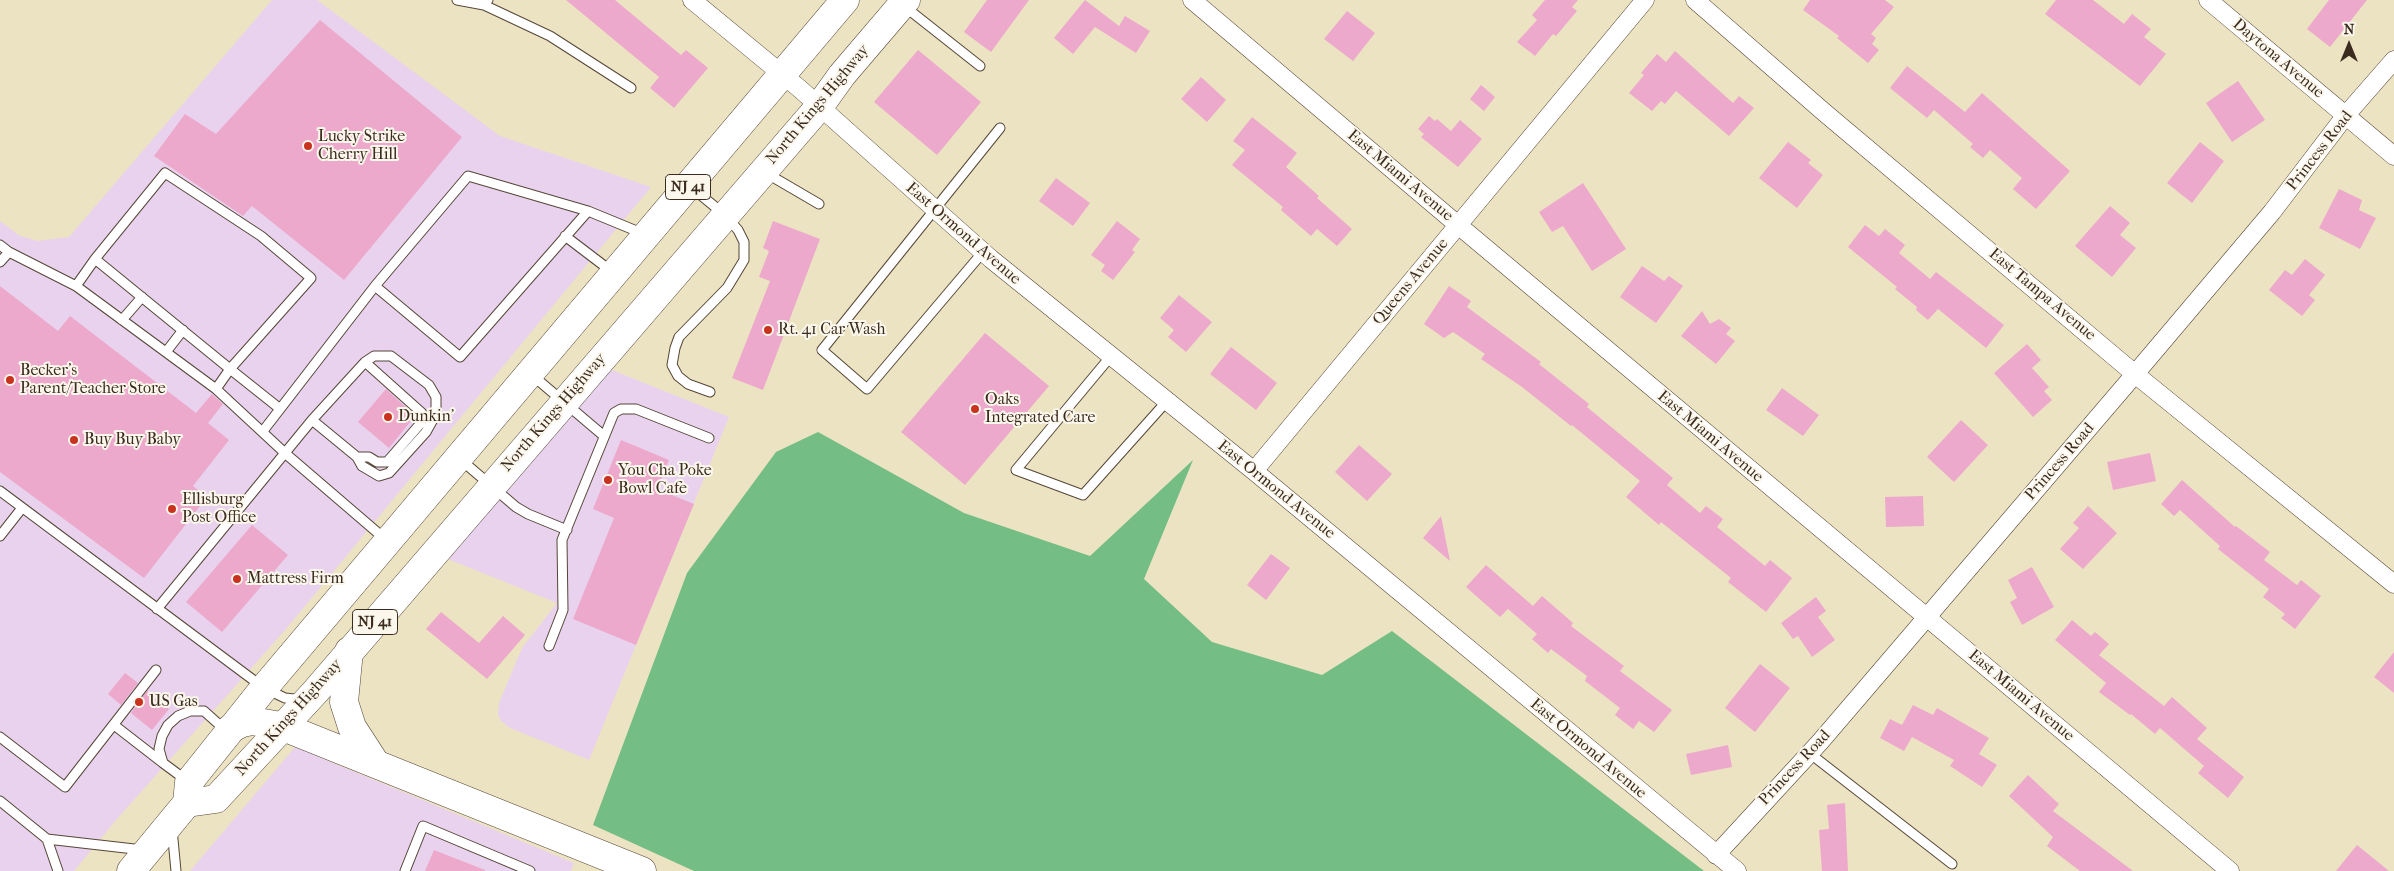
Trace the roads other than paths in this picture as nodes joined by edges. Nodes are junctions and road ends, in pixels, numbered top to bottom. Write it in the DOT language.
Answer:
graph roads {
  1 [pos="457,0"];
  2 [pos="692,0"];
  3 [pos="845,0"];
  4 [pos="1192,0"];
  5 [pos="1645,0"];
  6 [pos="1695,0"];
  7 [pos="2208,0"];
  8 [pos="904,2"];
  9 [pos="486,3"];
  10 [pos="2394,60"];
  11 [pos="980,66"];
  12 [pos="783,74"];
  13 [pos="631,88"];
  14 [pos="819,107"];
  15 [pos="2346,115"];
  16 [pos="1000,128"];
  17 [pos="2394,156"];
  18 [pos="763,172"];
  19 [pos="689,186"];
  20 [pos="819,204"];
  21 [pos="934,209"];
  22 [pos="588,211"];
  23 [pos="725,216"];
  24 [pos="1458,225"];
  25 [pos="566,236"];
  26 [pos="646,236"];
  27 [pos="0,245"];
  28 [pos="8,252"];
  29 [pos="983,252"];
  30 [pos="95,259"];
  31 [pos="0,262"];
  32 [pos="614,274"];
  33 [pos="76,286"];
  34 [pos="375,286"];
  35 [pos="142,297"];
  36 [pos="122,320"];
  37 [pos="183,330"];
  38 [pos="166,352"];
  39 [pos="1111,356"];
  40 [pos="365,362"];
  41 [pos="230,369"];
  42 [pos="530,373"];
  43 [pos="2135,374"];
  44 [pos="216,389"];
  45 [pos="710,392"];
  46 [pos="1167,401"];
  47 [pos="564,402"];
  48 [pos="279,408"];
  49 [pos="312,420"];
  50 [pos="263,431"];
  51 [pos="604,436"];
  52 [pos="709,438"];
  53 [pos="286,454"];
  54 [pos="357,457"];
  55 [pos="458,458"];
  56 [pos="1254,471"];
  57 [pos="491,485"];
  58 [pos="0,491"];
  59 [pos="22,508"];
  60 [pos="566,530"];
  61 [pos="0,536"];
  62 [pos="388,541"];
  63 [pos="2394,584"];
  64 [pos="157,609"];
  65 [pos="1927,618"];
  66 [pos="549,646"];
  67 [pos="350,652"];
  68 [pos="156,670"];
  69 [pos="264,688"];
  70 [pos="316,691"];
  71 [pos="114,725"];
  72 [pos="281,726"];
  73 [pos="230,729"];
  74 [pos="0,737"];
  75 [pos="1808,752"];
  76 [pos="374,761"];
  77 [pos="163,763"];
  78 [pos="0,800"];
  79 [pos="183,803"];
  80 [pos="46,839"];
  81 [pos="149,850"];
  82 [pos="1716,855"];
  83 [pos="1952,864"];
  84 [pos="58,871"];
  85 [pos="131,871"];
  86 [pos="176,871"];
  87 [pos="405,871"];
  88 [pos="530,871"];
  89 [pos="642,871"];
  90 [pos="1737,871"];
  91 [pos="2230,871"];
  1 -- 9 [label="lane"];
  2 -- 12 [label="street, East Ormond Avenue"];
  3 -- 12 [label="main road, NJ 41"];
  4 -- 24 [label="street, East Miami Avenue"];
  5 -- 24 [label="street, Queens Avenue"];
  6 -- 43 [label="street, East Tampa Avenue"];
  7 -- 15 [label="street, Daytona Avenue"];
  8 -- 11 [label="lane"];
  8 -- 14 [label="main road, North Kings Highway / NJ 41"];
  9 -- 13 [label="lane"];
  10 -- 15 [label="street, Princess Road"];
  12 -- 14 [label="street, East Ormond Avenue"];
  12 -- 19 [label="main road, NJ 41"];
  14 -- 18 [label="main road, North Kings Highway / NJ 41"];
  14 -- 21 [label="street, East Ormond Avenue"];
  15 -- 17 [label="street, Daytona Avenue"];
  15 -- 43 [label="street, Princess Road"];
  16 -- 21 [label="lane"];
  18 -- 20 [label="lane"];
  18 -- 23 [label="main road, North Kings Highway / NJ 41"];
  19 -- 23 [label="lane"];
  19 -- 26 [label="main road, NJ 41"];
  21 -- 29 [label="street, East Ormond Avenue"];
  21 -- 29 [label="lane"];
  22 -- 25 [label="lane"];
  22 -- 26 [label="lane"];
  22 -- 34 [label="lane"];
  23 -- 45 [label="lane"];
  23 -- 47 [label="main road, North Kings Highway / NJ 41"];
  24 -- 56 [label="street, Queens Avenue"];
  24 -- 65 [label="street, East Miami Avenue"];
  25 -- 32 [label="lane"];
  25 -- 34 [label="lane"];
  26 -- 32 [label="main road, NJ 41"];
  27 -- 28 [label="lane"];
  28 -- 31 [label="lane"];
  28 -- 33 [label="lane"];
  29 -- 39 [label="street, East Ormond Avenue"];
  30 -- 33 [label="lane"];
  30 -- 35 [label="lane"];
  30 -- 41 [label="lane"];
  32 -- 42 [label="main road, NJ 41"];
  33 -- 36 [label="lane"];
  34 -- 48 [label="lane"];
  35 -- 36 [label="lane"];
  35 -- 37 [label="lane"];
  36 -- 38 [label="lane"];
  37 -- 38 [label="lane"];
  37 -- 41 [label="lane"];
  38 -- 44 [label="lane"];
  39 -- 46 [label="street, East Ormond Avenue"];
  39 -- 46 [label="lane"];
  40 -- 49 [label="lane"];
  40 -- 54 [label="lane"];
  40 -- 54 [label="lane"];
  41 -- 44 [label="lane"];
  41 -- 48 [label="lane"];
  42 -- 47 [label="lane"];
  42 -- 55 [label="main road, NJ 41"];
  43 -- 63 [label="street, East Tampa Avenue"];
  43 -- 65 [label="street, Princess Road"];
  44 -- 50 [label="lane"];
  46 -- 56 [label="street, East Ormond Avenue"];
  47 -- 51 [label="lane"];
  47 -- 57 [label="main road, North Kings Highway / NJ 41"];
  48 -- 50 [label="lane"];
  49 -- 53 [label="lane"];
  49 -- 54 [label="lane"];
  50 -- 53 [label="lane"];
  51 -- 52 [label="lane"];
  51 -- 60 [label="lane"];
  53 -- 62 [label="lane"];
  53 -- 64 [label="lane"];
  55 -- 57 [label="lane"];
  55 -- 62 [label="main road, NJ 41"];
  56 -- 82 [label="street, East Ormond Avenue"];
  57 -- 60 [label="lane"];
  57 -- 67 [label="main road, North Kings Highway / NJ 41"];
  58 -- 59 [label="lane"];
  59 -- 61 [label="lane"];
  59 -- 64 [label="lane"];
  60 -- 66 [label="lane"];
  62 -- 69 [label="main road, NJ 41"];
  64 -- 69 [label="lane"];
  65 -- 75 [label="street, Princess Road"];
  65 -- 91 [label="street, East Miami Avenue"];
  67 -- 70 [label="main road, North Kings Highway / NJ 41"];
  67 -- 76 [label="main road"];
  68 -- 71 [label="lane"];
  69 -- 70 [label="lane"];
  69 -- 73 [label="main road, NJ 41"];
  70 -- 72 [label="main road, North Kings Highway / NJ 41"];
  71 -- 74 [label="lane"];
  71 -- 77 [label="lane"];
  72 -- 73 [label="main road"];
  72 -- 76 [label="main road"];
  72 -- 79 [label="main road, North Kings Highway / NJ 41"];
  73 -- 77 [label="lane"];
  73 -- 79 [label="main road, NJ 41"];
  75 -- 82 [label="street, Princess Road"];
  75 -- 83 [label="lane"];
  76 -- 89 [label="main road"];
  77 -- 79 [label="lane"];
  78 -- 80 [label="lane"];
  79 -- 81 [label="main road, NJ 41"];
  79 -- 86 [label="lane"];
  80 -- 81 [label="lane"];
  80 -- 84 [label="lane"];
  81 -- 85 [label="main road, NJ 41"];
  82 -- 90 [label="street, East Ormond Avenue"];
  87 -- 88 [label="lane"];
}
